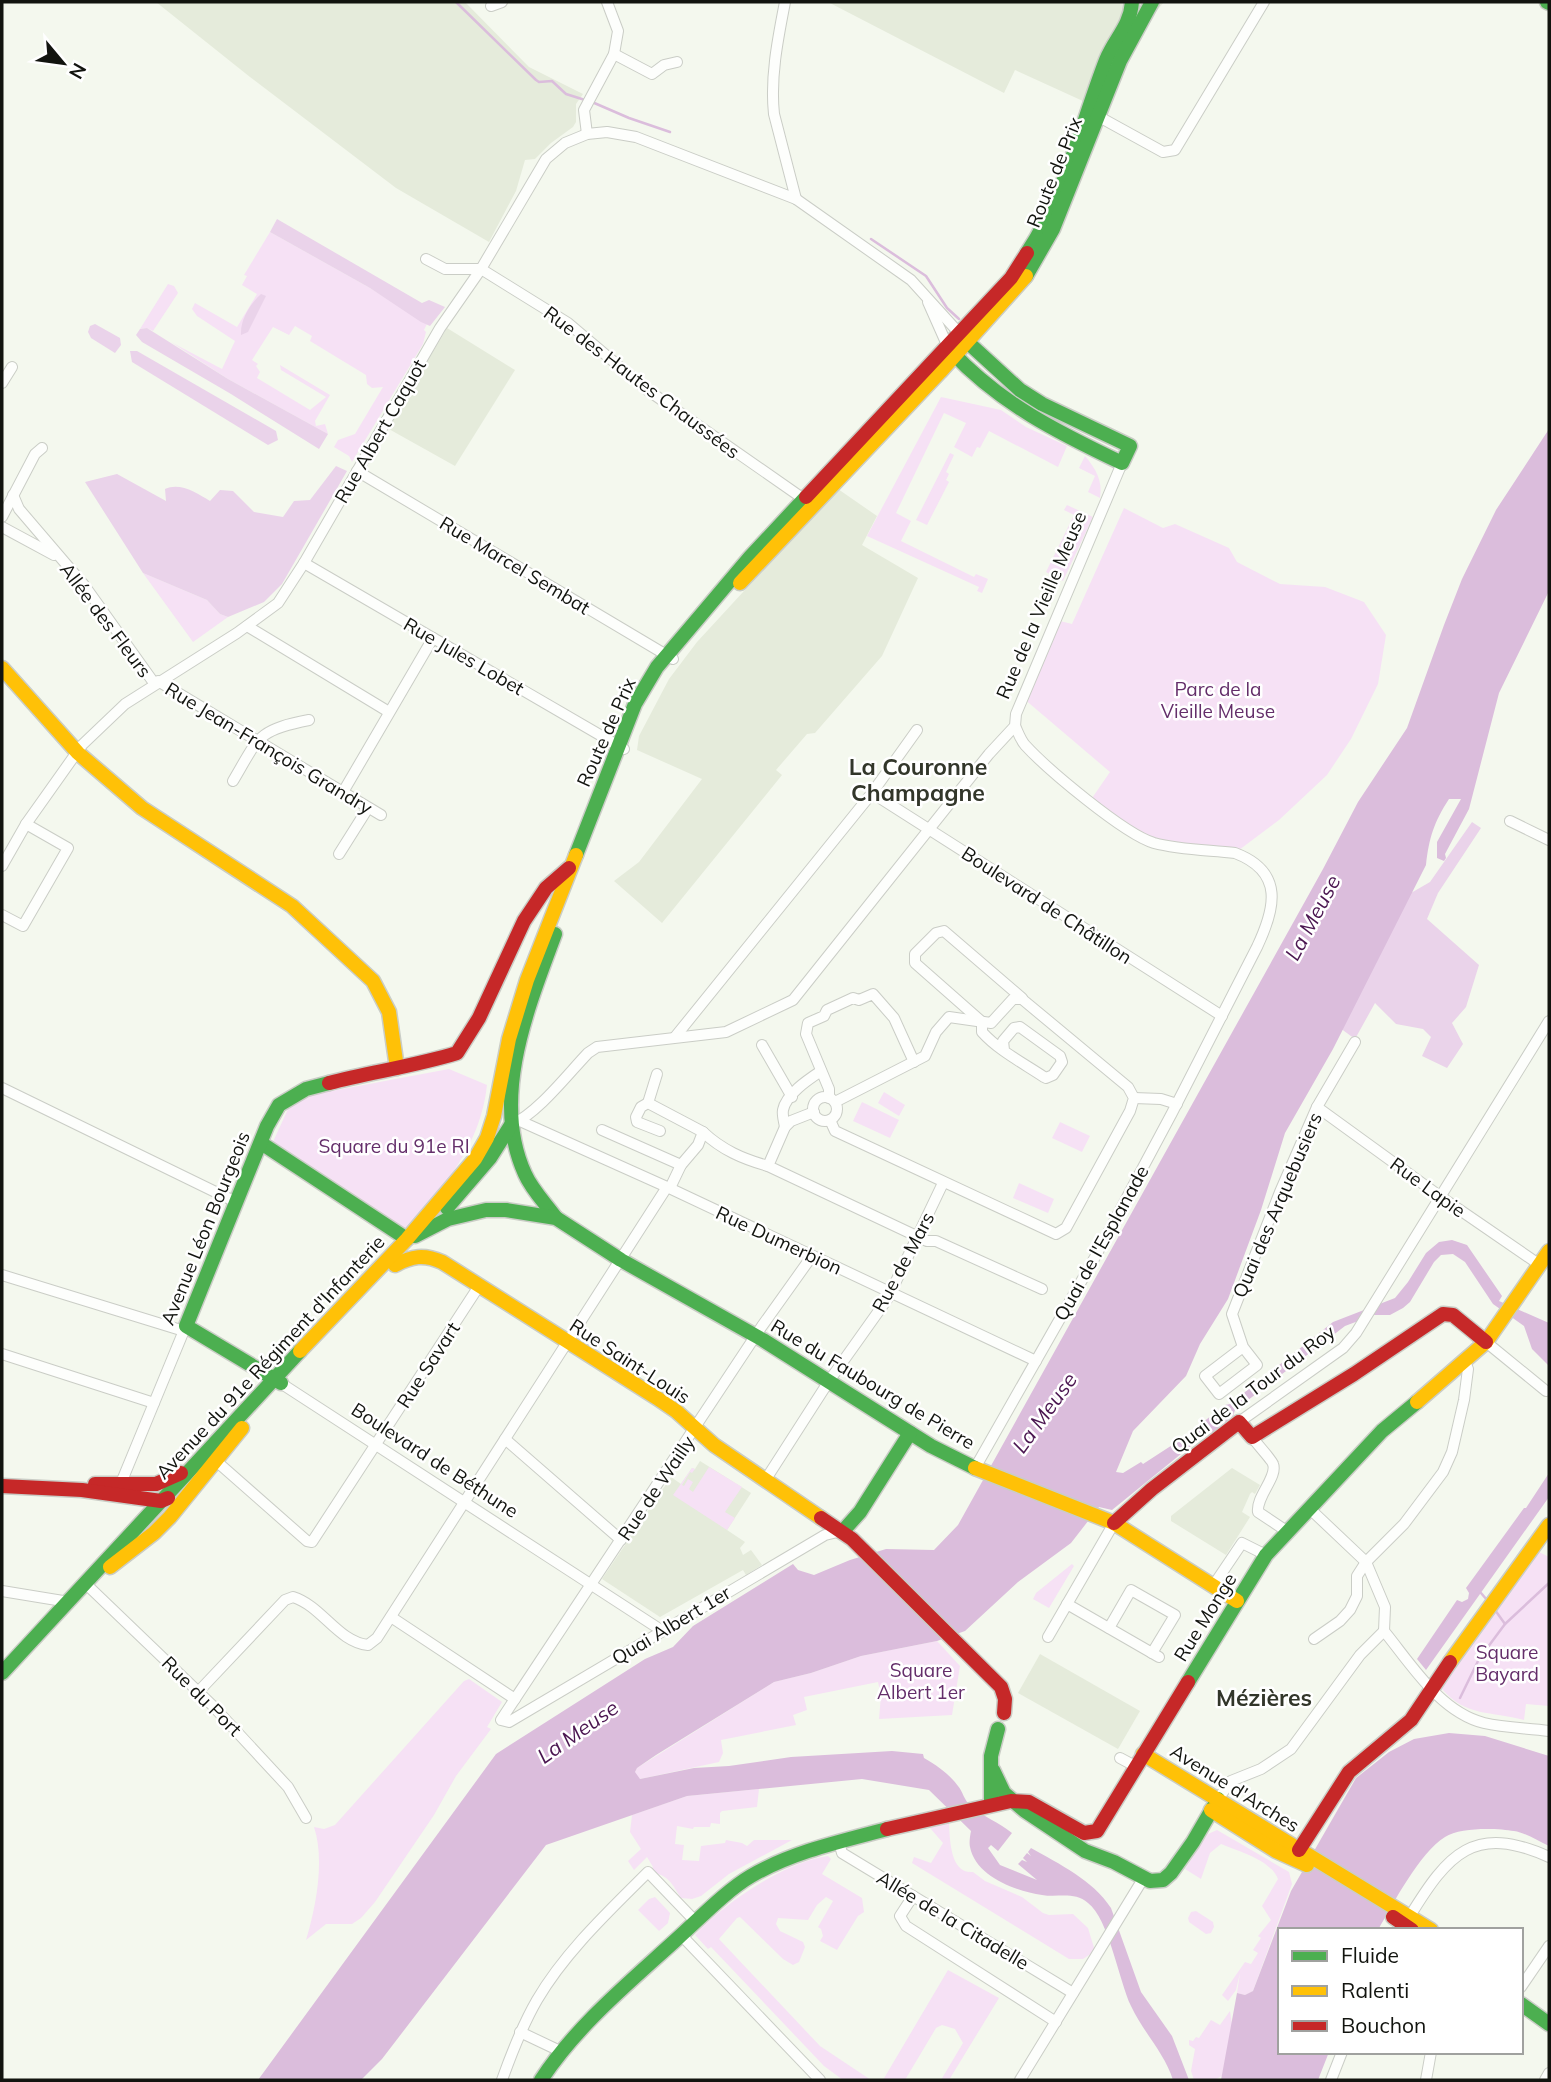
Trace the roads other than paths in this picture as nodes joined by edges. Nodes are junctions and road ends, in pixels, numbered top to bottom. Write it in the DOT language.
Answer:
graph roads {
  1 [pos="502,2"];
  2 [pos="607,2"];
  3 [pos="785,2"];
  4 [pos="1132,2"];
  5 [pos="1152,2"];
  6 [pos="1264,2"];
  7 [pos="491,6"];
  8 [pos="614,54"];
  9 [pos="677,62"];
  10 [pos="1092,113"];
  11 [pos="587,134"];
  12 [pos="796,199"];
  13 [pos="426,259"];
  14 [pos="481,270"];
  15 [pos="923,292"];
  16 [pos="964,338"];
  17 [pos="951,351"];
  18 [pos="12,367"];
  19 [pos="2,383"];
  20 [pos="42,447"];
  21 [pos="1122,463"];
  22 [pos="356,471"];
  23 [pos="13,495"];
  24 [pos="809,503"];
  25 [pos="2,517"];
  26 [pos="2,527"];
  27 [pos="58,557"];
  28 [pos="304,563"];
  29 [pos="247,626"];
  30 [pos="433,638"];
  31 [pos="670,657"];
  32 [pos="2,668"];
  33 [pos="156,682"];
  34 [pos="389,712"];
  35 [pos="309,720"];
  36 [pos="1015,726"];
  37 [pos="917,730"];
  38 [pos="257,741"];
  39 [pos="621,747"];
  40 [pos="78,753"];
  41 [pos="233,781"];
  42 [pos="342,792"];
  43 [pos="872,793"];
  44 [pos="368,808"];
  45 [pos="381,815"];
  46 [pos="1510,821"];
  47 [pos="26,824"];
  48 [pos="930,829"];
  49 [pos="1549,841"];
  50 [pos="339,854"];
  51 [pos="2,866"];
  52 [pos="575,868"];
  53 [pos="2,915"];
  54 [pos="1023,999"];
  55 [pos="1222,1016"];
  56 [pos="982,1021"];
  57 [pos="1549,1021"];
  58 [pos="675,1037"];
  59 [pos="1355,1042"];
  60 [pos="762,1045"];
  61 [pos="1004,1050"];
  62 [pos="914,1062"];
  63 [pos="397,1068"];
  64 [pos="821,1071"];
  65 [pos="657,1074"];
  66 [pos="503,1075"];
  67 [pos="2,1088"];
  68 [pos="792,1097"];
  69 [pos="1133,1098"];
  70 [pos="832,1100"];
  71 [pos="648,1102"];
  72 [pos="1177,1104"];
  73 [pos="1317,1107"];
  74 [pos="814,1112"];
  75 [pos="830,1120"];
  76 [pos="515,1123"];
  77 [pos="785,1128"];
  78 [pos="602,1130"];
  79 [pos="660,1131"];
  80 [pos="703,1132"];
  81 [pos="261,1143"];
  82 [pos="481,1157"];
  83 [pos="681,1165"];
  84 [pos="768,1166"];
  85 [pos="943,1183"];
  86 [pos="669,1187"];
  87 [pos="1441,1197"];
  88 [pos="236,1202"];
  89 [pos="556,1218"];
  90 [pos="429,1228"];
  91 [pos="918,1236"];
  92 [pos="408,1240"];
  93 [pos="1549,1251"];
  94 [pos="812,1256"];
  95 [pos="621,1260"];
  96 [pos="395,1265"];
  97 [pos="1539,1265"];
  98 [pos="2,1275"];
  99 [pos="479,1286"];
  100 [pos="1042,1289"];
  101 [pos="891,1292"];
  102 [pos="185,1328"];
  103 [pos="755,1336"];
  104 [pos="1486,1342"];
  105 [pos="567,1343"];
  106 [pos="1243,1347"];
  107 [pos="2,1354"];
  108 [pos="1036,1361"];
  109 [pos="1465,1362"];
  110 [pos="278,1381"];
  111 [pos="829,1381"];
  112 [pos="1546,1391"];
  113 [pos="153,1404"];
  114 [pos="1239,1422"];
  115 [pos="695,1430"];
  116 [pos="909,1433"];
  117 [pos="1252,1437"];
  118 [pos="505,1439"];
  119 [pos="376,1445"];
  120 [pos="215,1460"];
  121 [pos="194,1465"];
  122 [pos="975,1468"];
  123 [pos="766,1479"];
  124 [pos="200,1481"];
  125 [pos="144,1485"];
  126 [pos="2,1486"];
  127 [pos="124,1489"];
  128 [pos="162,1501"];
  129 [pos="464,1502"];
  130 [pos="1310,1509"];
  131 [pos="1114,1522"];
  132 [pos="1549,1525"];
  133 [pos="136,1529"];
  134 [pos="843,1531"];
  135 [pos="1288,1532"];
  136 [pos="621,1540"];
  137 [pos="138,1546"];
  138 [pos="1266,1555"];
  139 [pos="1366,1562"];
  140 [pos="89,1581"];
  141 [pos="592,1585"];
  142 [pos="1213,1586"];
  143 [pos="2,1591"];
  144 [pos="1237,1601"];
  145 [pos="69,1602"];
  146 [pos="1067,1604"];
  147 [pos="391,1617"];
  148 [pos="1109,1628"];
  149 [pos="661,1630"];
  150 [pos="1384,1631"];
  151 [pos="1048,1637"];
  152 [pos="1314,1639"];
  153 [pos="2,1673"];
  154 [pos="1431,1688"];
  155 [pos="199,1691"];
  156 [pos="515,1699"];
  157 [pos="1007,1701"];
  158 [pos="501,1720"];
  159 [pos="998,1729"];
  160 [pos="1549,1731"];
  161 [pos="1120,1758"];
  162 [pos="1139,1760"];
  163 [pos="993,1770"];
  164 [pos="1011,1801"];
  165 [pos="986,1805"];
  166 [pos="1214,1805"];
  167 [pos="306,1818"];
  168 [pos="839,1842"];
  169 [pos="1303,1856"];
  170 [pos="1549,1857"];
  171 [pos="1143,1879"];
  172 [pos="913,1896"];
  173 [pos="696,1922"];
  174 [pos="1405,1922"];
  175 [pos="1424,1928"];
  176 [pos="682,1936"];
  177 [pos="1549,1946"];
  178 [pos="1523,1984"];
  179 [pos="1073,1993"];
  180 [pos="1523,1996"];
  181 [pos="1523,2005"];
  182 [pos="1549,2014"];
  183 [pos="1056,2022"];
  184 [pos="1549,2024"];
  185 [pos="520,2032"];
  186 [pos="560,2051"];
  187 [pos="1341,2054"];
  188 [pos="1431,2054"];
  189 [pos="1549,2073"];
  190 [pos="502,2080"];
  191 [pos="541,2080"];
  192 [pos="820,2080"];
  193 [pos="1020,2080"];
  194 [pos="1331,2080"];
  195 [pos="1426,2080"];
  196 [pos="1545,2080"];
  1 -- 7 [label="street"];
  2 -- 8 [label="street"];
  3 -- 12 [label="street"];
  4 -- 10 [label="main road, Route de Prix"];
  5 -- 10 [label="main road, Route de Prix"];
  6 -- 10 [label="street"];
  8 -- 9 [label="street"];
  8 -- 11 [label="street"];
  10 -- 16 [label="main road, Route de Prix"];
  11 -- 12 [label="street, Rue Albert Caquot"];
  11 -- 14 [label="street, Rue Albert Caquot"];
  12 -- 15 [label="street, Rue Albert Caquot"];
  13 -- 14 [label="street, Rue des Hautes Chaussées"];
  14 -- 22 [label="street, Rue Albert Caquot"];
  14 -- 24 [label="street, Rue des Hautes Chaussées"];
  15 -- 16 [label="street, Rue Albert Caquot"];
  15 -- 17 [label="street"];
  16 -- 17 [label="main road, Route de Prix"];
  16 -- 21 [label="main road, Rue de la Vieille Meuse"];
  17 -- 21 [label="main road"];
  17 -- 24 [label="main road, Route de Prix"];
  18 -- 19 [label="street"];
  20 -- 23 [label="street"];
  21 -- 36 [label="street, Rue de la Vieille Meuse"];
  22 -- 28 [label="street, Rue Albert Caquot"];
  22 -- 31 [label="street, Rue Marcel Sembat"];
  23 -- 25 [label="street"];
  23 -- 27 [label="street, Allée des Fleurs"];
  24 -- 31 [label="main road, Route de Prix"];
  26 -- 27 [label="street, Allée des Fleurs"];
  27 -- 33 [label="street, Allée des Fleurs"];
  28 -- 29 [label="street, Rue Albert Caquot"];
  28 -- 30 [label="street, Rue Jules Lobet"];
  29 -- 33 [label="street, Rue Albert Caquot"];
  29 -- 34 [label="street"];
  30 -- 34 [label="street"];
  30 -- 39 [label="street, Rue Jules Lobet"];
  31 -- 39 [label="main road, Route de Prix"];
  32 -- 40 [label="main road"];
  33 -- 38 [label="street, Rue Jean-François Grandry"];
  33 -- 40 [label="street, Rue Albert Caquot"];
  34 -- 42 [label="street"];
  35 -- 38 [label="street"];
  36 -- 48 [label="street, Rue de la Vieille Meuse"];
  36 -- 55 [label="street, Quai de l'Esplanade"];
  37 -- 43 [label="street"];
  38 -- 41 [label="street"];
  38 -- 42 [label="street, Rue Jean-François Grandry"];
  39 -- 52 [label="main road, Route de Prix"];
  40 -- 47 [label="street, Rue Albert Caquot"];
  40 -- 63 [label="main road"];
  42 -- 44 [label="street, Rue Jean-François Grandry"];
  43 -- 48 [label="street, Boulevard de Châtillon"];
  43 -- 58 [label="street"];
  44 -- 45 [label="street, Rue Jean-François Grandry"];
  44 -- 50 [label="street"];
  46 -- 49 [label="street"];
  47 -- 51 [label="street, Rue Albert Caquot"];
  47 -- 53 [label="street"];
  48 -- 55 [label="street, Boulevard de Châtillon"];
  48 -- 58 [label="street, Rue de la Vieille Meuse"];
  52 -- 63 [label="main road, Avenue Léon Bourgeois"];
  52 -- 66 [label="main road, Route de Prix"];
  52 -- 76 [label="main road, Route de Prix"];
  54 -- 56 [label="street"];
  54 -- 56 [label="street"];
  54 -- 69 [label="street"];
  55 -- 72 [label="street, Quai de l'Esplanade"];
  56 -- 61 [label="street"];
  56 -- 62 [label="street"];
  57 -- 87 [label="street, Quai de la Tour du Roy"];
  58 -- 76 [label="street, Rue de la Vieille Meuse"];
  59 -- 73 [label="street, Quai des Arquebusiers"];
  60 -- 68 [label="street"];
  61 -- 61 [label="street"];
  62 -- 64 [label="street"];
  62 -- 70 [label="street"];
  63 -- 81 [label="main road, Avenue Léon Bourgeois"];
  64 -- 68 [label="street"];
  64 -- 70 [label="street"];
  65 -- 71 [label="street"];
  66 -- 76 [label="main road"];
  66 -- 82 [label="main road, Route de Prix"];
  67 -- 88 [label="street"];
  68 -- 77 [label="street"];
  69 -- 72 [label="street"];
  69 -- 85 [label="street"];
  70 -- 74 [label="street"];
  70 -- 75 [label="street"];
  71 -- 79 [label="street"];
  71 -- 80 [label="street"];
  72 -- 108 [label="street, Quai de l'Esplanade"];
  73 -- 87 [label="street, Rue Lapie"];
  73 -- 106 [label="street, Quai des Arquebusiers"];
  74 -- 75 [label="street"];
  74 -- 77 [label="street"];
  75 -- 85 [label="street"];
  76 -- 82 [label="main road, Route de Prix"];
  76 -- 86 [label="street, Rue Dumerbion"];
  76 -- 89 [label="main road, Route de Prix"];
  77 -- 84 [label="street"];
  78 -- 83 [label="street"];
  80 -- 83 [label="street"];
  80 -- 84 [label="street"];
  81 -- 88 [label="main road, Avenue Léon Bourgeois"];
  81 -- 92 [label="main road"];
  82 -- 90 [label="main road, Avenue du 91e Régiment d'Infanterie"];
  82 -- 92 [label="main road, Avenue du 91e Régiment d'Infanterie"];
  83 -- 86 [label="street"];
  84 -- 91 [label="street"];
  85 -- 91 [label="street, Rue de Mars"];
  86 -- 94 [label="street, Rue Dumerbion"];
  86 -- 95 [label="street"];
  87 -- 97 [label="street, Rue Lapie"];
  87 -- 114 [label="street, Quai de la Tour du Roy"];
  88 -- 102 [label="main road, Avenue Léon Bourgeois"];
  89 -- 90 [label="main road, Avenue du 91e Régiment d'Infanterie"];
  89 -- 95 [label="main road, Avenue du 91e Régiment d'Infanterie"];
  90 -- 92 [label="main road, Avenue du 91e Régiment d'Infanterie"];
  90 -- 96 [label="main road, Avenue du 91e Régiment d'Infanterie"];
  91 -- 100 [label="street"];
  91 -- 101 [label="street, Rue de Mars"];
  92 -- 110 [label="main road, Avenue du 91e Régiment d'Infanterie"];
  93 -- 97 [label="main road, Rue Monge"];
  94 -- 101 [label="street, Rue Dumerbion"];
  94 -- 103 [label="street, Rue de Wailly"];
  95 -- 103 [label="main road, Rue du Faubourg de Pierre"];
  95 -- 105 [label="street"];
  96 -- 99 [label="main road, Rue Saint-Louis"];
  96 -- 110 [label="main road, Avenue du 91e Régiment d'Infanterie"];
  97 -- 104 [label="main road, Rue Monge"];
  98 -- 102 [label="street"];
  99 -- 105 [label="main road, Rue Saint-Louis"];
  99 -- 119 [label="street, Rue Savart"];
  101 -- 108 [label="street, Rue Dumerbion"];
  101 -- 111 [label="street, Rue de Mars"];
  102 -- 110 [label="main road, Boulevard de Béthune"];
  102 -- 113 [label="street, Avenue Léon Bourgeois"];
  103 -- 111 [label="main road, Rue du Faubourg de Pierre"];
  103 -- 115 [label="street, Rue de Wailly"];
  104 -- 109 [label="main road, Rue Monge"];
  104 -- 112 [label="street"];
  104 -- 117 [label="main road"];
  105 -- 115 [label="main road, Rue Saint-Louis"];
  105 -- 118 [label="street"];
  106 -- 106 [label="street, Quai des Arquebusiers"];
  107 -- 113 [label="street"];
  108 -- 122 [label="street, Quai de l'Esplanade"];
  109 -- 130 [label="main road, Rue Monge"];
  109 -- 139 [label="street"];
  110 -- 119 [label="street, Boulevard de Béthune"];
  110 -- 120 [label="main road, Avenue du 91e Régiment d'Infanterie"];
  110 -- 121 [label="main road, Avenue du 91e Régiment d'Infanterie"];
  111 -- 116 [label="main road, Rue du Faubourg de Pierre"];
  111 -- 123 [label="street, Rue de Mars"];
  113 -- 127 [label="street, Avenue Léon Bourgeois"];
  114 -- 117 [label="main road"];
  114 -- 131 [label="main road, Quai de la Tour du Roy"];
  115 -- 123 [label="main road, Rue Saint-Louis"];
  115 -- 136 [label="street, Rue de Wailly"];
  116 -- 122 [label="main road, Rue du Faubourg de Pierre"];
  116 -- 134 [label="main road"];
  117 -- 135 [label="street"];
  118 -- 129 [label="street"];
  118 -- 136 [label="street"];
  119 -- 120 [label="street, Rue Savart"];
  119 -- 129 [label="street, Boulevard de Béthune"];
  120 -- 124 [label="main road, Avenue du 91e Régiment d'Infanterie"];
  121 -- 125 [label="main road"];
  121 -- 128 [label="main road, Avenue du 91e Régiment d'Infanterie"];
  122 -- 131 [label="main road, Rue du Faubourg de Pierre"];
  123 -- 134 [label="main road, Rue Saint-Louis"];
  124 -- 128 [label="main road"];
  124 -- 137 [label="main road, Avenue du 91e Régiment d'Infanterie"];
  125 -- 127 [label="main road"];
  125 -- 128 [label="main road"];
  126 -- 127 [label="main road"];
  127 -- 128 [label="main road"];
  127 -- 133 [label="main road"];
  128 -- 133 [label="main road, Avenue du 91e Régiment d'Infanterie"];
  128 -- 137 [label="main road"];
  129 -- 141 [label="street, Boulevard de Béthune"];
  129 -- 147 [label="street"];
  130 -- 135 [label="main road, Rue Monge"];
  130 -- 139 [label="street"];
  131 -- 142 [label="main road, Rue du Faubourg de Pierre"];
  131 -- 146 [label="street"];
  132 -- 154 [label="main road"];
  133 -- 140 [label="main road, Avenue du 91e Régiment d'Infanterie"];
  134 -- 149 [label="street, Quai Albert 1er"];
  134 -- 157 [label="main road, Rue Saint-Louis"];
  135 -- 138 [label="main road, Rue Monge"];
  136 -- 141 [label="street, Rue de Wailly"];
  137 -- 140 [label="main road"];
  138 -- 142 [label="street"];
  138 -- 144 [label="main road, Rue Monge"];
  139 -- 150 [label="street"];
  139 -- 152 [label="street"];
  140 -- 145 [label="main road"];
  140 -- 155 [label="street, Rue du Port"];
  141 -- 149 [label="street, Boulevard de Béthune"];
  141 -- 156 [label="street, Rue de Wailly"];
  142 -- 144 [label="main road, Rue du Faubourg de Pierre"];
  143 -- 145 [label="street"];
  144 -- 162 [label="main road, Rue Monge"];
  145 -- 153 [label="main road"];
  146 -- 148 [label="street"];
  146 -- 151 [label="street"];
  147 -- 155 [label="street"];
  147 -- 156 [label="street"];
  148 -- 148 [label="street"];
  149 -- 158 [label="street, Quai Albert 1er"];
  150 -- 154 [label="street"];
  150 -- 166 [label="street"];
  154 -- 160 [label="street"];
  154 -- 169 [label="main road"];
  155 -- 167 [label="street, Rue du Port"];
  156 -- 158 [label="street, Rue de Wailly"];
  159 -- 163 [label="main road"];
  161 -- 162 [label="street"];
  162 -- 164 [label="main road, Rue Monge"];
  162 -- 166 [label="main road, Avenue d'Arches"];
  163 -- 164 [label="main road"];
  163 -- 165 [label="main road"];
  164 -- 165 [label="main road"];
  164 -- 171 [label="main road"];
  165 -- 168 [label="main road"];
  166 -- 169 [label="main road, Avenue d'Arches"];
  166 -- 171 [label="main road"];
  168 -- 172 [label="street, Allée de la Citadelle"];
  168 -- 173 [label="main road"];
  169 -- 174 [label="main road, Avenue d'Arches"];
  170 -- 174 [label="street"];
  171 -- 179 [label="street"];
  172 -- 179 [label="street, Allée de la Citadelle"];
  172 -- 183 [label="street"];
  173 -- 176 [label="main road"];
  173 -- 185 [label="street"];
  174 -- 175 [label="main road"];
  176 -- 186 [label="main road"];
  176 -- 192 [label="street"];
  177 -- 178 [label="street"];
  179 -- 183 [label="street"];
  180 -- 182 [label="main road"];
  181 -- 184 [label="main road"];
  183 -- 193 [label="street"];
  185 -- 186 [label="street"];
  185 -- 190 [label="street"];
  186 -- 191 [label="main road"];
  187 -- 194 [label="street"];
  188 -- 195 [label="street"];
  189 -- 196 [label="street"];
}
